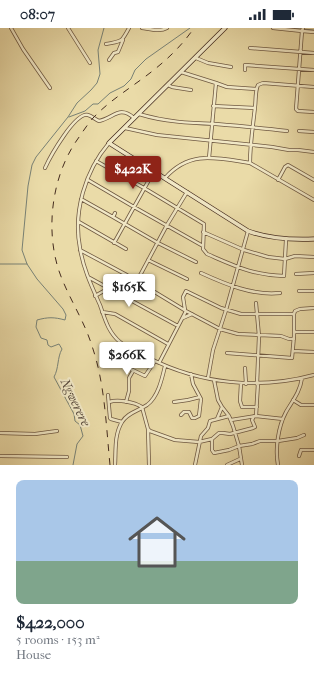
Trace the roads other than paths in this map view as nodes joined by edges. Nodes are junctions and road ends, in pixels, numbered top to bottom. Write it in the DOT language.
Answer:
graph roads {
  1 [pos="11,28"];
  2 [pos="68,28"];
  3 [pos="129,28"];
  4 [pos="142,28"];
  5 [pos="167,28"];
  6 [pos="225,28"];
  7 [pos="273,28"];
  8 [pos="302,30"];
  9 [pos="314,32"];
  10 [pos="123,39"];
  11 [pos="106,44"];
  12 [pos="250,48"];
  13 [pos="300,52"];
  14 [pos="314,53"];
  15 [pos="196,58"];
  16 [pos="109,60"];
  17 [pos="90,63"];
  18 [pos="231,67"];
  19 [pos="299,69"];
  20 [pos="245,70"];
  21 [pos="314,70"];
  22 [pos="181,72"];
  23 [pos="216,83"];
  24 [pos="168,85"];
  25 [pos="298,86"];
  26 [pos="314,87"];
  27 [pos="50,88"];
  28 [pos="256,88"];
  29 [pos="190,90"];
  30 [pos="213,106"];
  31 [pos="255,108"];
  32 [pos="314,112"];
  33 [pos="139,114"];
  34 [pos="135,118"];
  35 [pos="212,124"];
  36 [pos="252,127"];
  37 [pos="125,128"];
  38 [pos="287,131"];
  39 [pos="299,131"];
  40 [pos="314,132"];
  41 [pos="210,140"];
  42 [pos="109,144"];
  43 [pos="250,145"];
  44 [pos="314,152"];
  45 [pos="209,158"];
  46 [pos="96,161"];
  47 [pos="250,164"];
  48 [pos="45,168"];
  49 [pos="154,171"];
  50 [pos="165,178"];
  51 [pos="88,180"];
  52 [pos="278,180"];
  53 [pos="314,180"];
  54 [pos="144,188"];
  55 [pos="187,192"];
  56 [pos="81,200"];
  57 [pos="314,200"];
  58 [pos="134,207"];
  59 [pos="177,209"];
  60 [pos="115,213"];
  61 [pos="113,217"];
  62 [pos="79,222"];
  63 [pos="125,224"];
  64 [pos="167,225"];
  65 [pos="248,231"];
  66 [pos="203,232"];
  67 [pos="314,239"];
  68 [pos="286,240"];
  69 [pos="114,242"];
  70 [pos="158,243"];
  71 [pos="203,246"];
  72 [pos="126,249"];
  73 [pos="80,250"];
  74 [pos="244,250"];
  75 [pos="314,257"];
  76 [pos="286,259"];
  77 [pos="148,260"];
  78 [pos="196,262"];
  79 [pos="239,268"];
  80 [pos="201,273"];
  81 [pos="314,273"];
  82 [pos="125,274"];
  83 [pos="296,274"];
  84 [pos="88,276"];
  85 [pos="187,279"];
  86 [pos="137,281"];
  87 [pos="233,286"];
  88 [pos="108,288"];
  89 [pos="113,291"];
  90 [pos="299,291"];
  91 [pos="314,291"];
  92 [pos="280,293"];
  93 [pos="95,296"];
  94 [pos="256,304"];
  95 [pos="314,308"];
  96 [pos="185,310"];
  97 [pos="226,310"];
  98 [pos="102,312"];
  99 [pos="192,314"];
  100 [pos="258,314"];
  101 [pos="294,314"];
  102 [pos="182,318"];
  103 [pos="178,326"];
  104 [pos="220,329"];
  105 [pos="294,332"];
  106 [pos="314,332"];
  107 [pos="259,336"];
  108 [pos="294,339"];
  109 [pos="168,344"];
  110 [pos="293,351"];
  111 [pos="314,352"];
  112 [pos="227,353"];
  113 [pos="258,356"];
  114 [pos="155,361"];
  115 [pos="116,362"];
  116 [pos="159,363"];
  117 [pos="165,366"];
  118 [pos="246,368"];
  119 [pos="133,371"];
  120 [pos="191,374"];
  121 [pos="314,375"];
  122 [pos="208,378"];
  123 [pos="302,378"];
  124 [pos="214,380"];
  125 [pos="241,383"];
  126 [pos="257,383"];
  127 [pos="246,384"];
  128 [pos="108,395"];
  129 [pos="200,397"];
  130 [pos="293,400"];
  131 [pos="109,402"];
  132 [pos="126,402"];
  133 [pos="174,402"];
  134 [pos="314,405"];
  135 [pos="142,407"];
  136 [pos="222,407"];
  137 [pos="257,407"];
  138 [pos="181,415"];
  139 [pos="229,416"];
  140 [pos="255,416"];
  141 [pos="217,419"];
  142 [pos="283,419"];
  143 [pos="231,420"];
  144 [pos="122,422"];
  145 [pos="148,429"];
  146 [pos="57,431"];
  147 [pos="0,433"];
  148 [pos="235,433"];
  149 [pos="304,435"];
  150 [pos="212,440"];
  151 [pos="278,441"];
  152 [pos="200,442"];
  153 [pos="239,446"];
  154 [pos="314,450"];
  155 [pos="0,456"];
  156 [pos="299,456"];
  157 [pos="67,457"];
  158 [pos="240,459"];
  159 [pos="115,465"];
  160 [pos="149,465"];
  161 [pos="195,465"];
  162 [pos="226,465"];
  163 [pos="242,465"];
  164 [pos="278,465"];
  1 -- 27 [label="street"];
  2 -- 17 [label="street"];
  3 -- 10 [label="street"];
  4 -- 5 [label="street"];
  6 -- 15 [label="street"];
  7 -- 8 [label="street"];
  8 -- 9 [label="street"];
  8 -- 13 [label="street"];
  10 -- 11 [label="street"];
  10 -- 16 [label="street"];
  12 -- 13 [label="street"];
  13 -- 14 [label="street"];
  13 -- 19 [label="street"];
  15 -- 18 [label="street"];
  15 -- 22 [label="street"];
  19 -- 20 [label="street"];
  19 -- 21 [label="street"];
  19 -- 25 [label="street"];
  22 -- 23 [label="street"];
  22 -- 24 [label="street"];
  23 -- 28 [label="street"];
  23 -- 30 [label="street"];
  24 -- 29 [label="street"];
  24 -- 33 [label="street"];
  25 -- 26 [label="street"];
  25 -- 28 [label="street"];
  25 -- 32 [label="street"];
  28 -- 31 [label="street"];
  30 -- 31 [label="street"];
  30 -- 35 [label="street"];
  31 -- 36 [label="street"];
  33 -- 34 [label="street"];
  33 -- 35 [label="street"];
  34 -- 37 [label="street"];
  34 -- 48 [label="street"];
  35 -- 36 [label="street"];
  35 -- 41 [label="street"];
  36 -- 38 [label="street"];
  36 -- 43 [label="street"];
  37 -- 41 [label="street"];
  37 -- 42 [label="street"];
  39 -- 40 [label="street"];
  41 -- 43 [label="street"];
  41 -- 45 [label="street"];
  42 -- 46 [label="street"];
  42 -- 49 [label="street"];
  43 -- 44 [label="street"];
  43 -- 47 [label="street"];
  45 -- 47 [label="street"];
  45 -- 50 [label="street"];
  46 -- 51 [label="street"];
  46 -- 54 [label="street"];
  47 -- 52 [label="street"];
  49 -- 50 [label="street"];
  49 -- 54 [label="street"];
  50 -- 55 [label="street"];
  51 -- 56 [label="street"];
  51 -- 58 [label="street"];
  52 -- 53 [label="street"];
  52 -- 57 [label="street"];
  54 -- 58 [label="street"];
  54 -- 59 [label="street"];
  55 -- 59 [label="street"];
  55 -- 65 [label="street"];
  56 -- 61 [label="street"];
  56 -- 62 [label="street"];
  58 -- 63 [label="street"];
  58 -- 64 [label="street"];
  59 -- 64 [label="street"];
  59 -- 66 [label="street"];
  60 -- 61 [label="street"];
  61 -- 63 [label="street"];
  62 -- 69 [label="street"];
  62 -- 73 [label="street"];
  63 -- 69 [label="street"];
  63 -- 70 [label="street"];
  64 -- 70 [label="street"];
  64 -- 71 [label="street"];
  65 -- 68 [label="street"];
  65 -- 74 [label="street"];
  66 -- 71 [label="street"];
  66 -- 74 [label="street"];
  67 -- 68 [label="street"];
  68 -- 76 [label="street"];
  69 -- 72 [label="street"];
  70 -- 77 [label="street"];
  70 -- 78 [label="street"];
  71 -- 79 [label="street"];
  73 -- 82 [label="street"];
  73 -- 84 [label="street"];
  74 -- 76 [label="street"];
  74 -- 79 [label="street"];
  75 -- 76 [label="street"];
  76 -- 79 [label="street"];
  77 -- 85 [label="street"];
  77 -- 86 [label="street"];
  79 -- 87 [label="street"];
  80 -- 87 [label="street"];
  81 -- 83 [label="street"];
  82 -- 86 [label="street"];
  82 -- 89 [label="street"];
  84 -- 88 [label="street"];
  84 -- 93 [label="street"];
  86 -- 96 [label="street"];
  87 -- 92 [label="street"];
  87 -- 97 [label="street"];
  88 -- 89 [label="street"];
  88 -- 93 [label="street"];
  89 -- 103 [label="street"];
  90 -- 91 [label="street"];
  93 -- 98 [label="street"];
  94 -- 100 [label="street"];
  95 -- 101 [label="street"];
  96 -- 97 [label="street"];
  96 -- 99 [label="street"];
  96 -- 102 [label="street"];
  97 -- 100 [label="street"];
  97 -- 104 [label="street"];
  98 -- 109 [label="street"];
  98 -- 114 [label="street"];
  99 -- 102 [label="street"];
  99 -- 104 [label="street"];
  100 -- 101 [label="street"];
  100 -- 107 [label="street"];
  101 -- 105 [label="street"];
  102 -- 103 [label="street"];
  103 -- 109 [label="street"];
  104 -- 107 [label="street"];
  104 -- 122 [label="street"];
  105 -- 106 [label="street"];
  105 -- 108 [label="street"];
  107 -- 108 [label="street"];
  107 -- 113 [label="street"];
  108 -- 110 [label="street"];
  109 -- 116 [label="street"];
  110 -- 111 [label="street"];
  110 -- 113 [label="street"];
  112 -- 113 [label="street"];
  113 -- 126 [label="street"];
  114 -- 116 [label="street"];
  114 -- 119 [label="street"];
  115 -- 119 [label="street"];
  116 -- 117 [label="street"];
  117 -- 120 [label="street"];
  117 -- 135 [label="street"];
  118 -- 127 [label="street"];
  119 -- 132 [label="street"];
  120 -- 122 [label="street"];
  120 -- 129 [label="street"];
  121 -- 123 [label="street"];
  122 -- 124 [label="street"];
  123 -- 126 [label="street"];
  123 -- 130 [label="street"];
  124 -- 125 [label="street"];
  124 -- 136 [label="street"];
  125 -- 127 [label="street"];
  125 -- 137 [label="street"];
  126 -- 127 [label="street"];
  126 -- 137 [label="street"];
  128 -- 131 [label="street"];
  129 -- 133 [label="street"];
  129 -- 138 [label="street"];
  130 -- 134 [label="street"];
  130 -- 142 [label="street"];
  131 -- 132 [label="street"];
  131 -- 144 [label="street"];
  132 -- 135 [label="street"];
  135 -- 144 [label="street"];
  135 -- 145 [label="street"];
  136 -- 139 [label="street"];
  136 -- 141 [label="street"];
  137 -- 140 [label="street"];
  139 -- 141 [label="street"];
  139 -- 143 [label="street"];
  140 -- 142 [label="street"];
  140 -- 143 [label="street"];
  140 -- 148 [label="street"];
  141 -- 152 [label="street"];
  142 -- 151 [label="street"];
  143 -- 148 [label="street"];
  144 -- 159 [label="street"];
  145 -- 152 [label="street"];
  145 -- 160 [label="street"];
  146 -- 147 [label="street"];
  148 -- 150 [label="street"];
  148 -- 153 [label="street"];
  149 -- 151 [label="street"];
  150 -- 152 [label="street"];
  150 -- 153 [label="street"];
  151 -- 153 [label="street"];
  151 -- 164 [label="street"];
  152 -- 161 [label="street"];
  153 -- 158 [label="street"];
  154 -- 156 [label="street"];
  155 -- 157 [label="street"];
  158 -- 162 [label="street"];
  158 -- 163 [label="street"];
}
